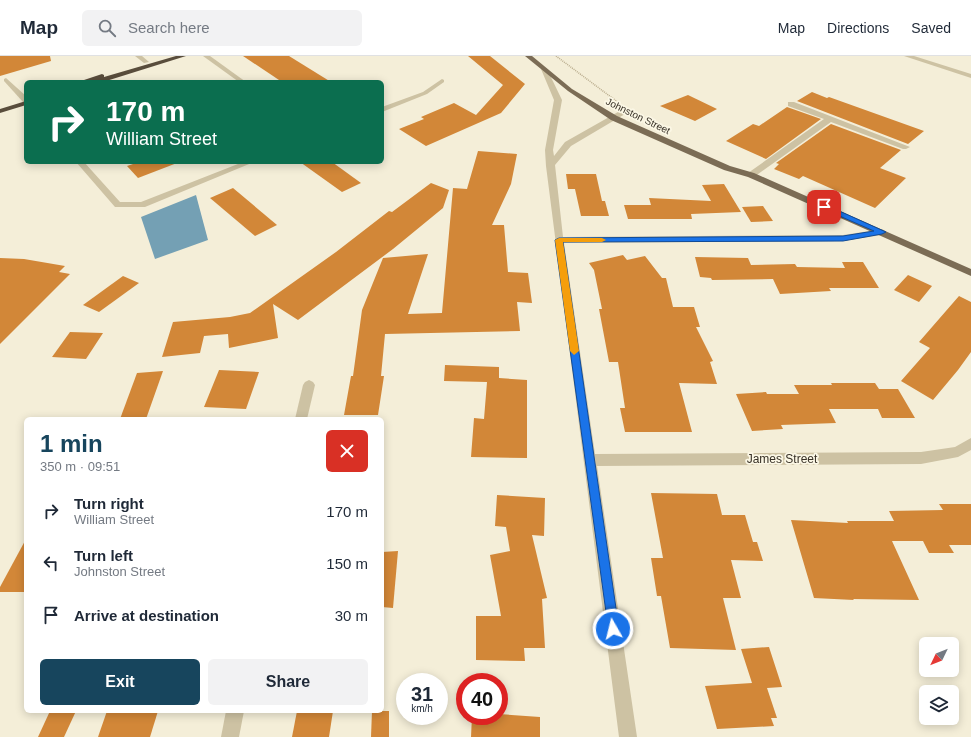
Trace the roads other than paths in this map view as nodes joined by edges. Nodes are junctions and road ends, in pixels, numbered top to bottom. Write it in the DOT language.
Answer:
graph roads {
  1 [pos="138,56"];
  2 [pos="167,56"];
  3 [pos="183,56"];
  4 [pos="206,56"];
  5 [pos="528,56"];
  6 [pos="907,56"];
  7 [pos="150,59"];
  8 [pos="544,69"];
  9 [pos="971,76"];
  10 [pos="6,80"];
  11 [pos="87,80"];
  12 [pos="103,80"];
  13 [pos="240,80"];
  14 [pos="442,81"];
  15 [pos="580,88"];
  16 [pos="24,98"];
  17 [pos="24,100"];
  18 [pos="24,101"];
  19 [pos="791,104"];
  20 [pos="0,106"];
  21 [pos="384,109"];
  22 [pos="622,110"];
  23 [pos="0,111"];
  24 [pos="614,118"];
  25 [pos="830,119"];
  26 [pos="906,147"];
  27 [pos="82,164"];
  28 [pos="245,164"];
  29 [pos="550,166"];
  30 [pos="751,175"];
  31 [pos="882,232"];
  32 [pos="559,240"];
  33 [pos="971,274"];
  34 [pos="309,385"];
  35 [pos="301,417"];
  36 [pos="971,443"];
  37 [pos="590,460"];
  38 [pos="236,713"];
  39 [pos="230,737"];
  40 [pos="628,737"];
  1 -- 7 [label="street"];
  2 -- 7 [label="highway"];
  3 -- 12 [label="highway"];
  4 -- 13 [label="street"];
  5 -- 8 [label="main road, Johnston Street"];
  6 -- 9 [label="street"];
  7 -- 11 [label="highway"];
  8 -- 24 [label="main road, Johnston Street"];
  8 -- 29 [label="street"];
  10 -- 16 [label="street"];
  14 -- 21 [label="street"];
  15 -- 22 [label="main road, Johnston Street"];
  17 -- 20 [label="highway"];
  18 -- 23 [label="highway"];
  19 -- 25 [label="street"];
  22 -- 24 [label="street"];
  22 -- 30 [label="main road, Johnston Street"];
  24 -- 29 [label="street"];
  24 -- 30 [label="main road, Johnston Street"];
  25 -- 26 [label="street"];
  25 -- 30 [label="street"];
  27 -- 28 [label="street"];
  29 -- 32 [label="street"];
  30 -- 31 [label="main road, Johnston Street"];
  31 -- 32 [label="street"];
  31 -- 33 [label="main road, Johnston Street"];
  32 -- 37 [label="street"];
  34 -- 35 [label="street"];
  36 -- 37 [label="street, James Street"];
  37 -- 40 [label="street"];
  38 -- 39 [label="street"];
}
